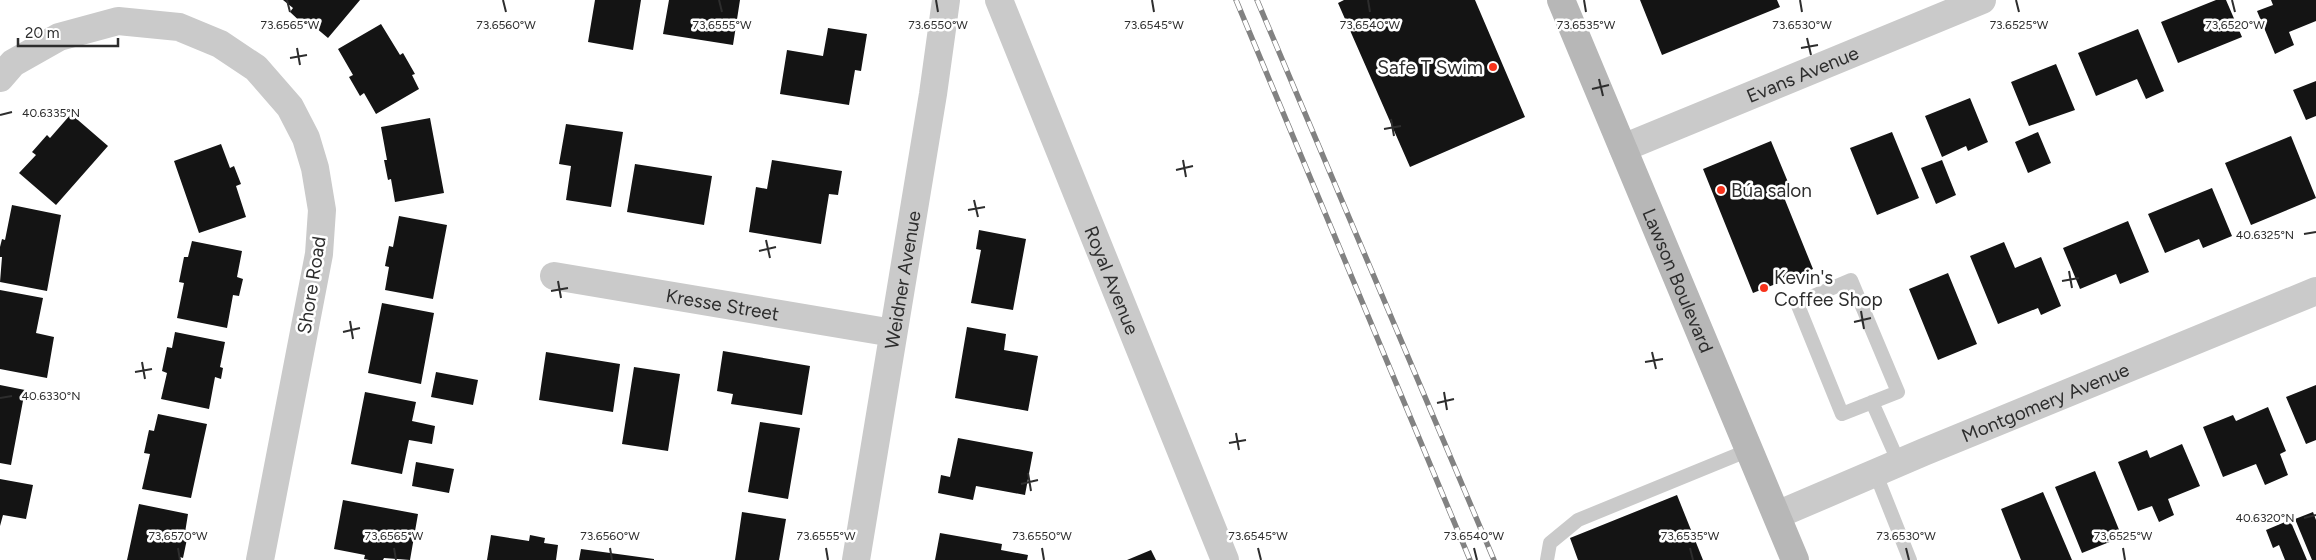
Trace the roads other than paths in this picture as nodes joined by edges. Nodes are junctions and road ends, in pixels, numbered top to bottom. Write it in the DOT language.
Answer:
graph roads {
  1 [pos="946,0"];
  2 [pos="999,0"];
  3 [pos="1561,0"];
  4 [pos="1982,0"];
  5 [pos="0,78"];
  6 [pos="1623,148"];
  7 [pos="554,276"];
  8 [pos="2316,291"];
  9 [pos="893,333"];
  10 [pos="1872,402"];
  11 [pos="1749,450"];
  12 [pos="1887,468"];
  13 [pos="1777,515"];
  14 [pos="1905,558"];
  15 [pos="260,560"];
  16 [pos="856,560"];
  17 [pos="1225,560"];
  18 [pos="1547,560"];
  19 [pos="1795,560"];
  1 -- 9 [label="street, Weidner Avenue"];
  2 -- 17 [label="street, Royal Avenue"];
  3 -- 6 [label="main road, Lawson Boulevard"];
  4 -- 6 [label="street, Evans Avenue"];
  5 -- 15 [label="street, Shore Road"];
  6 -- 11 [label="main road, Lawson Boulevard"];
  7 -- 9 [label="street, Kresse Street"];
  8 -- 12 [label="street, Montgomery Avenue"];
  9 -- 16 [label="street, Weidner Avenue"];
  10 -- 10 [label="lane"];
  10 -- 12 [label="lane"];
  11 -- 13 [label="main road, Lawson Boulevard"];
  11 -- 18 [label="lane"];
  12 -- 13 [label="street, Montgomery Avenue"];
  12 -- 14 [label="lane"];
  13 -- 19 [label="main road, Lawson Boulevard"];
}
